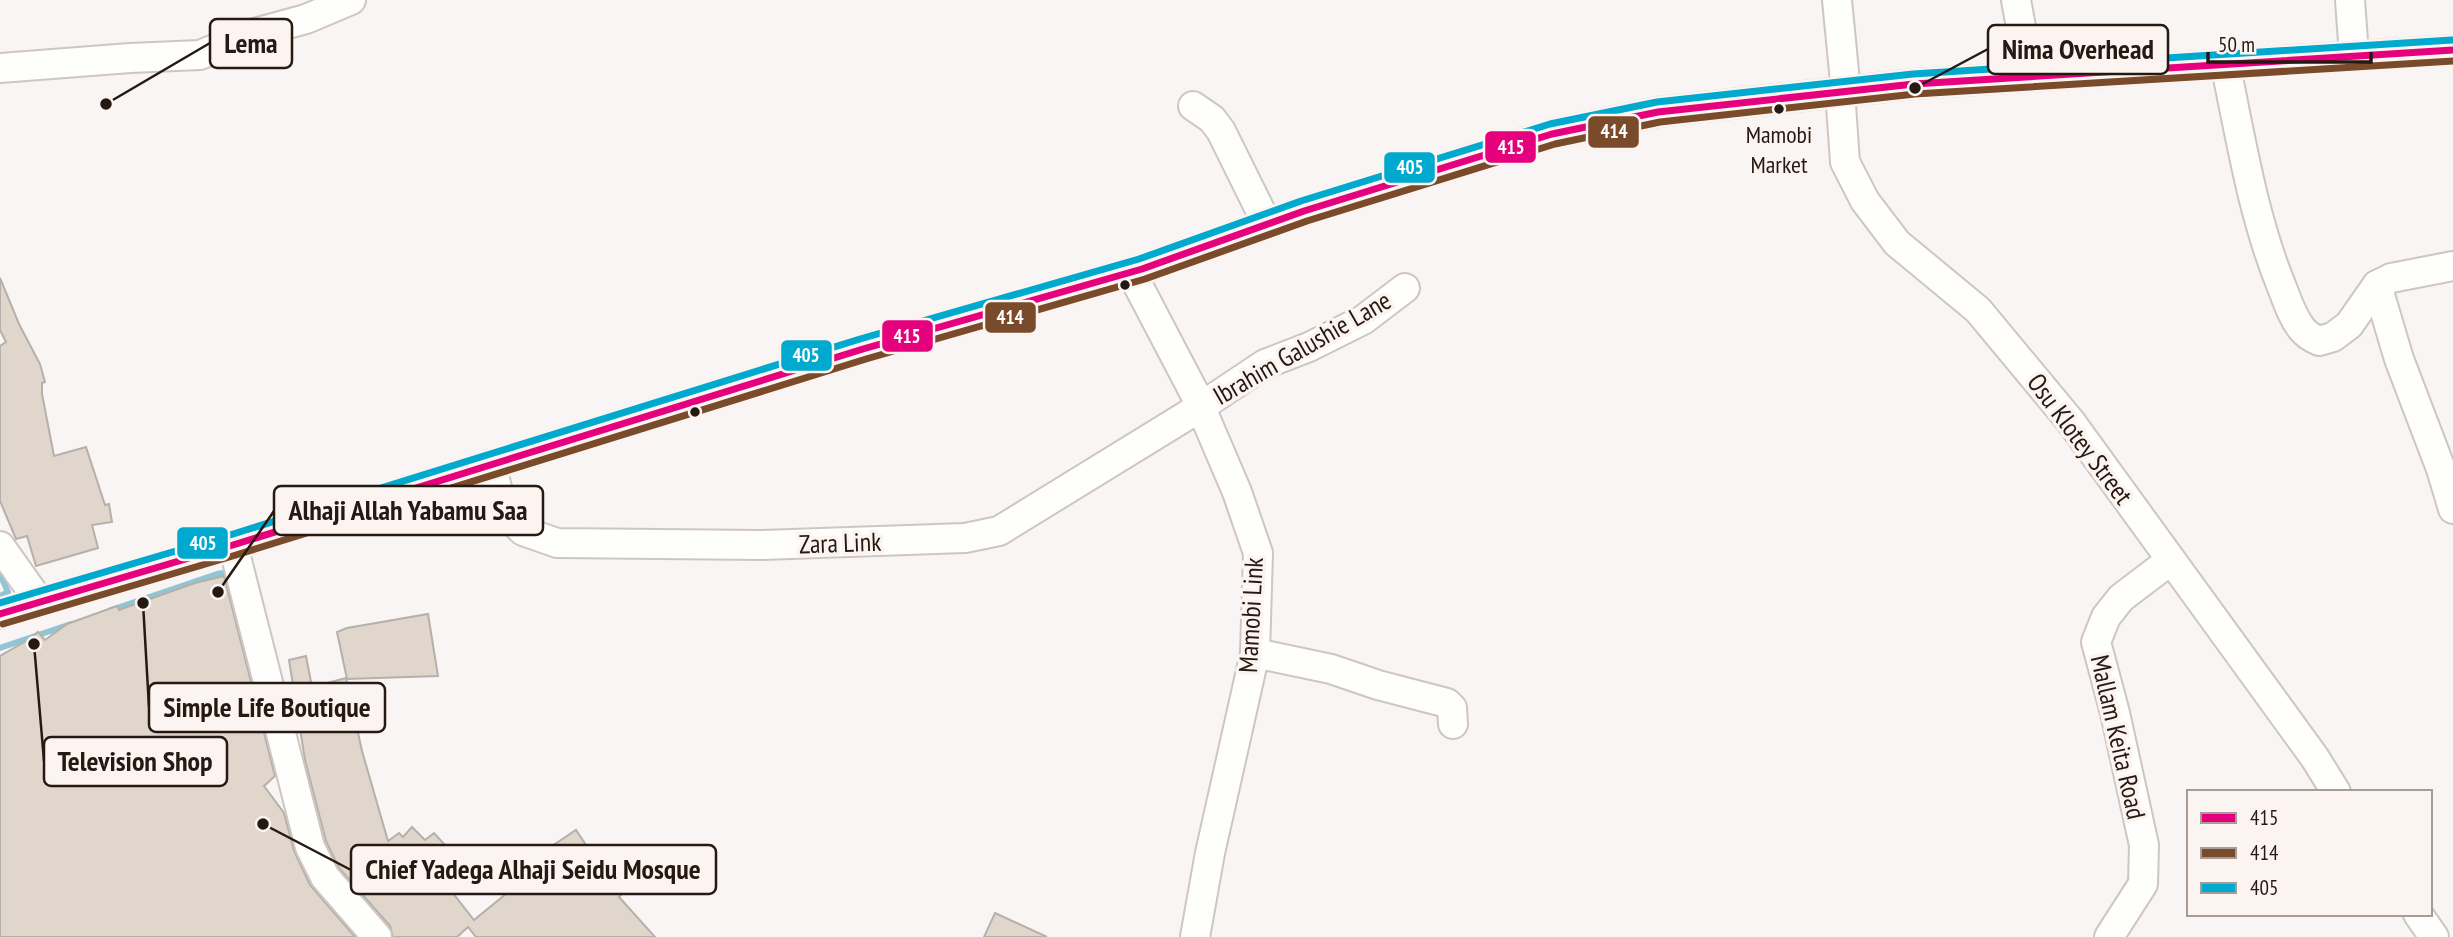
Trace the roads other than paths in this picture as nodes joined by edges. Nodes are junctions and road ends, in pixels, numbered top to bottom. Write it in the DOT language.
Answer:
graph roads {
  1 [pos="351,0"];
  2 [pos="1837,0"];
  3 [pos="2016,0"];
  4 [pos="2350,0"];
  5 [pos="2453,50"];
  6 [pos="2354,55"];
  7 [pos="2225,63"];
  8 [pos="0,68"];
  9 [pos="2030,76"];
  10 [pos="1843,92"];
  11 [pos="1193,106"];
  12 [pos="1267,224"];
  13 [pos="2453,266"];
  14 [pos="1131,272"];
  15 [pos="2377,285"];
  16 [pos="1405,288"];
  17 [pos="1199,408"];
  18 [pos="491,464"];
  19 [pos="2453,509"];
  20 [pos="233,545"];
  21 [pos="0,546"];
  22 [pos="2171,560"];
  23 [pos="39,601"];
  24 [pos="0,614"];
  25 [pos="1255,653"];
  26 [pos="1453,724"];
  27 [pos="2335,790"];
  28 [pos="2419,916"];
  29 [pos="377,937"];
  30 [pos="1195,937"];
  31 [pos="2109,937"];
  32 [pos="2434,937"];
  1 -- 8 [label="street"];
  2 -- 10 [label="street, Osu Klotey Street"];
  3 -- 9 [label="street"];
  4 -- 6 [label="street"];
  5 -- 6 [label="street"];
  6 -- 7 [label="street"];
  7 -- 9 [label="street"];
  7 -- 15 [label="street"];
  9 -- 10 [label="street"];
  10 -- 12 [label="street"];
  10 -- 22 [label="street, Osu Klotey Street"];
  11 -- 12 [label="street"];
  12 -- 14 [label="street"];
  13 -- 15 [label="street"];
  14 -- 17 [label="street, Mamobi Link"];
  14 -- 18 [label="street"];
  15 -- 19 [label="street"];
  16 -- 17 [label="street, Ibrahim Galushie Lane"];
  17 -- 18 [label="street, Zara Link"];
  17 -- 25 [label="street, Mamobi Link"];
  18 -- 20 [label="street"];
  20 -- 23 [label="street"];
  20 -- 29 [label="street"];
  21 -- 23 [label="street"];
  22 -- 27 [label="street, Osu Klotey Street"];
  22 -- 31 [label="street, Mallam Keita Road"];
  23 -- 24 [label="street"];
  25 -- 26 [label="street"];
  25 -- 30 [label="street, Mamobi Link"];
  28 -- 32 [label="street"];
}
